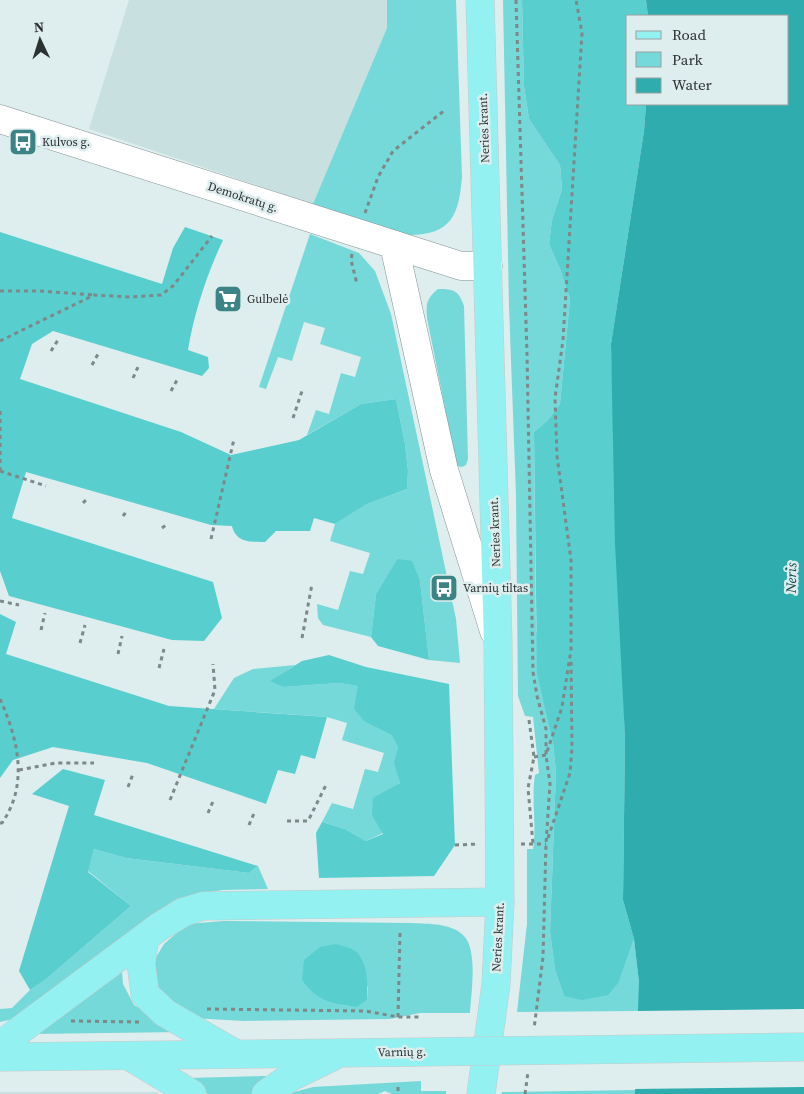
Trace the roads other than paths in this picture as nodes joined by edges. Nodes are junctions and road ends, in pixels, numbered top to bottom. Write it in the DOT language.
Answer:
graph roads {
  1 [pos="480,0"];
  2 [pos="0,119"];
  3 [pos="394,245"];
  4 [pos="488,266"];
  5 [pos="498,643"];
  6 [pos="500,902"];
  7 [pos="145,938"];
  8 [pos="0,1045"];
  9 [pos="804,1047"];
  10 [pos="340,1053"];
  11 [pos="237,1054"];
  12 [pos="129,1056"];
  13 [pos="0,1058"];
  14 [pos="192,1094"];
  15 [pos="266,1094"];
  16 [pos="481,1094"];
  1 -- 4 [label="main road, Neries krant."];
  2 -- 3 [label="street, Demokratų g."];
  3 -- 4 [label="street, Demokratų g."];
  3 -- 5 [label="street"];
  4 -- 5 [label="main road, Neries krant."];
  5 -- 6 [label="main road, Neries krant."];
  6 -- 7 [label="main road"];
  6 -- 16 [label="main road, Neries krant."];
  7 -- 8 [label="main road"];
  7 -- 11 [label="main road"];
  9 -- 10 [label="main road, Varnių g., bridge"];
  10 -- 11 [label="main road, Varnių g."];
  10 -- 15 [label="main road"];
  11 -- 12 [label="main road, Varnių g."];
  12 -- 13 [label="main road, Varnių g."];
  12 -- 14 [label="main road"];
}
